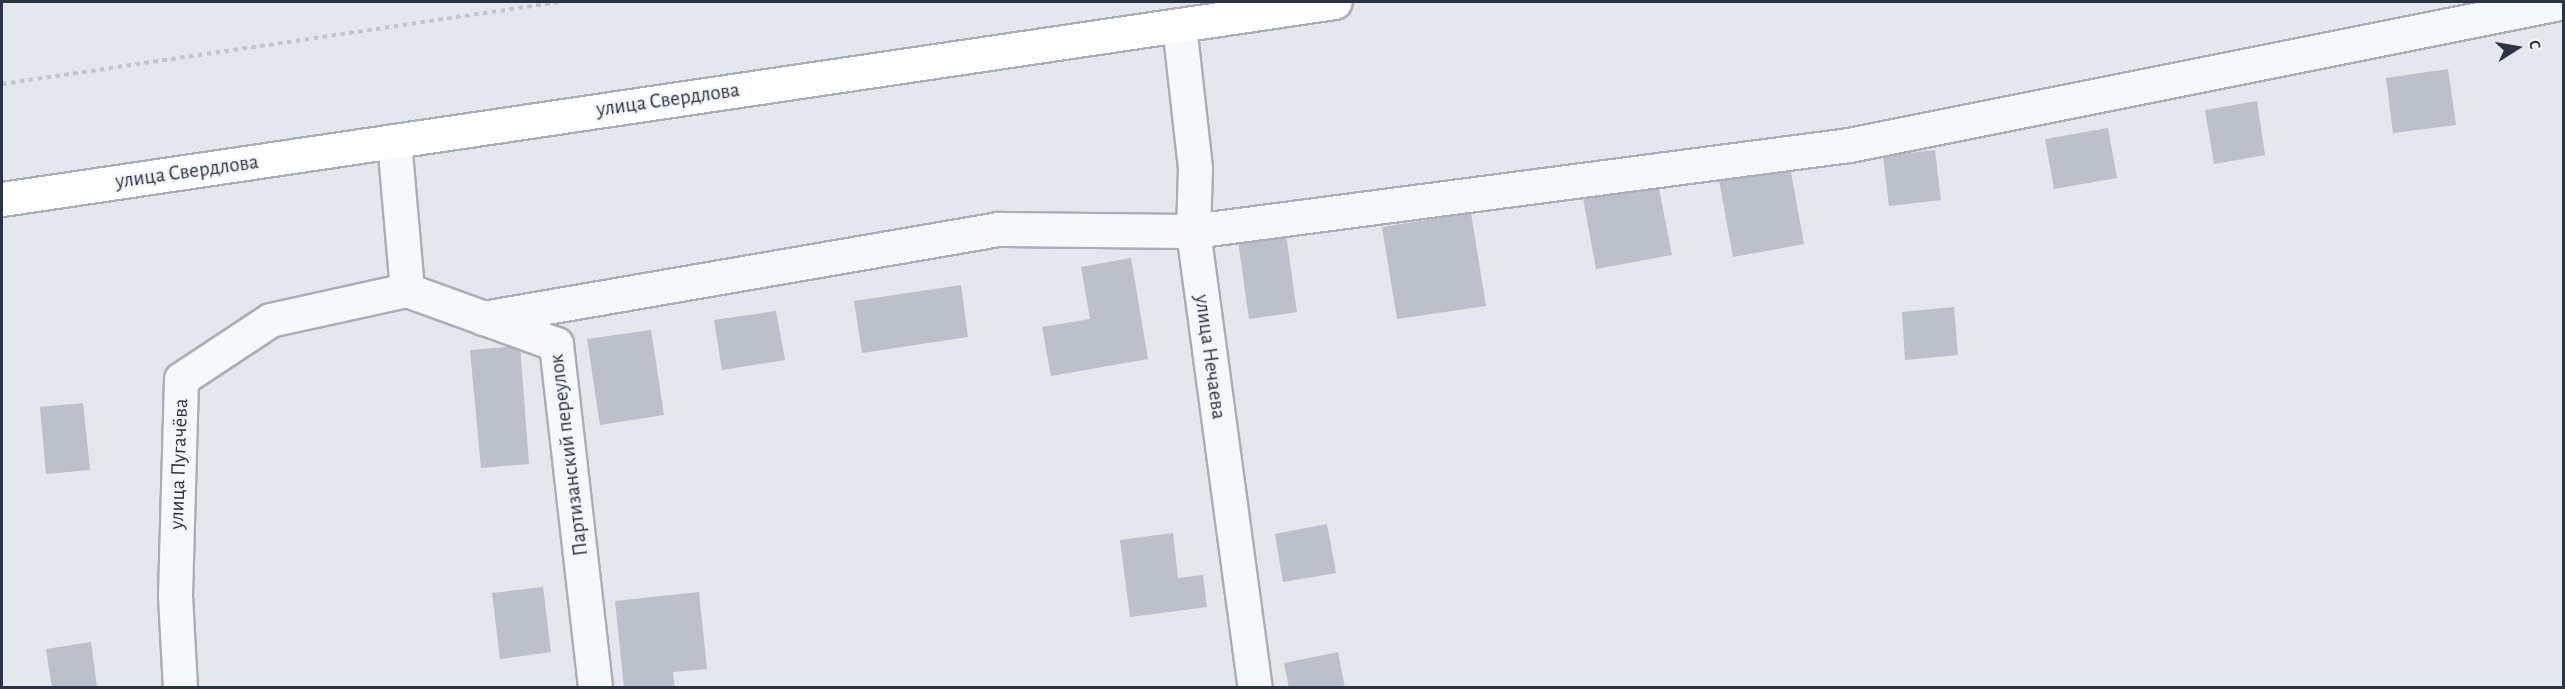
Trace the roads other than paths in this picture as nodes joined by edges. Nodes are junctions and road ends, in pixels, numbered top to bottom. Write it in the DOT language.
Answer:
graph roads {
  1 [pos="1335,2"];
  2 [pos="2564,3"];
  3 [pos="1179,25"];
  4 [pos="394,141"];
  5 [pos="2,199"];
  6 [pos="1193,231"];
  7 [pos="407,290"];
  8 [pos="483,318"];
  9 [pos="180,687"];
  10 [pos="595,687"];
  11 [pos="1255,687"];
  1 -- 3 [label="main road, улица Свердлова"];
  2 -- 6 [label="street"];
  3 -- 4 [label="main road, улица Свердлова"];
  3 -- 6 [label="street, улица Нечаева"];
  4 -- 5 [label="main road, улица Свердлова"];
  4 -- 7 [label="street"];
  6 -- 8 [label="street"];
  6 -- 11 [label="street, улица Нечаева"];
  7 -- 8 [label="street, Партизанский переулок"];
  7 -- 9 [label="street, улица Пугачёва"];
  8 -- 10 [label="street, Партизанский переулок"];
}
